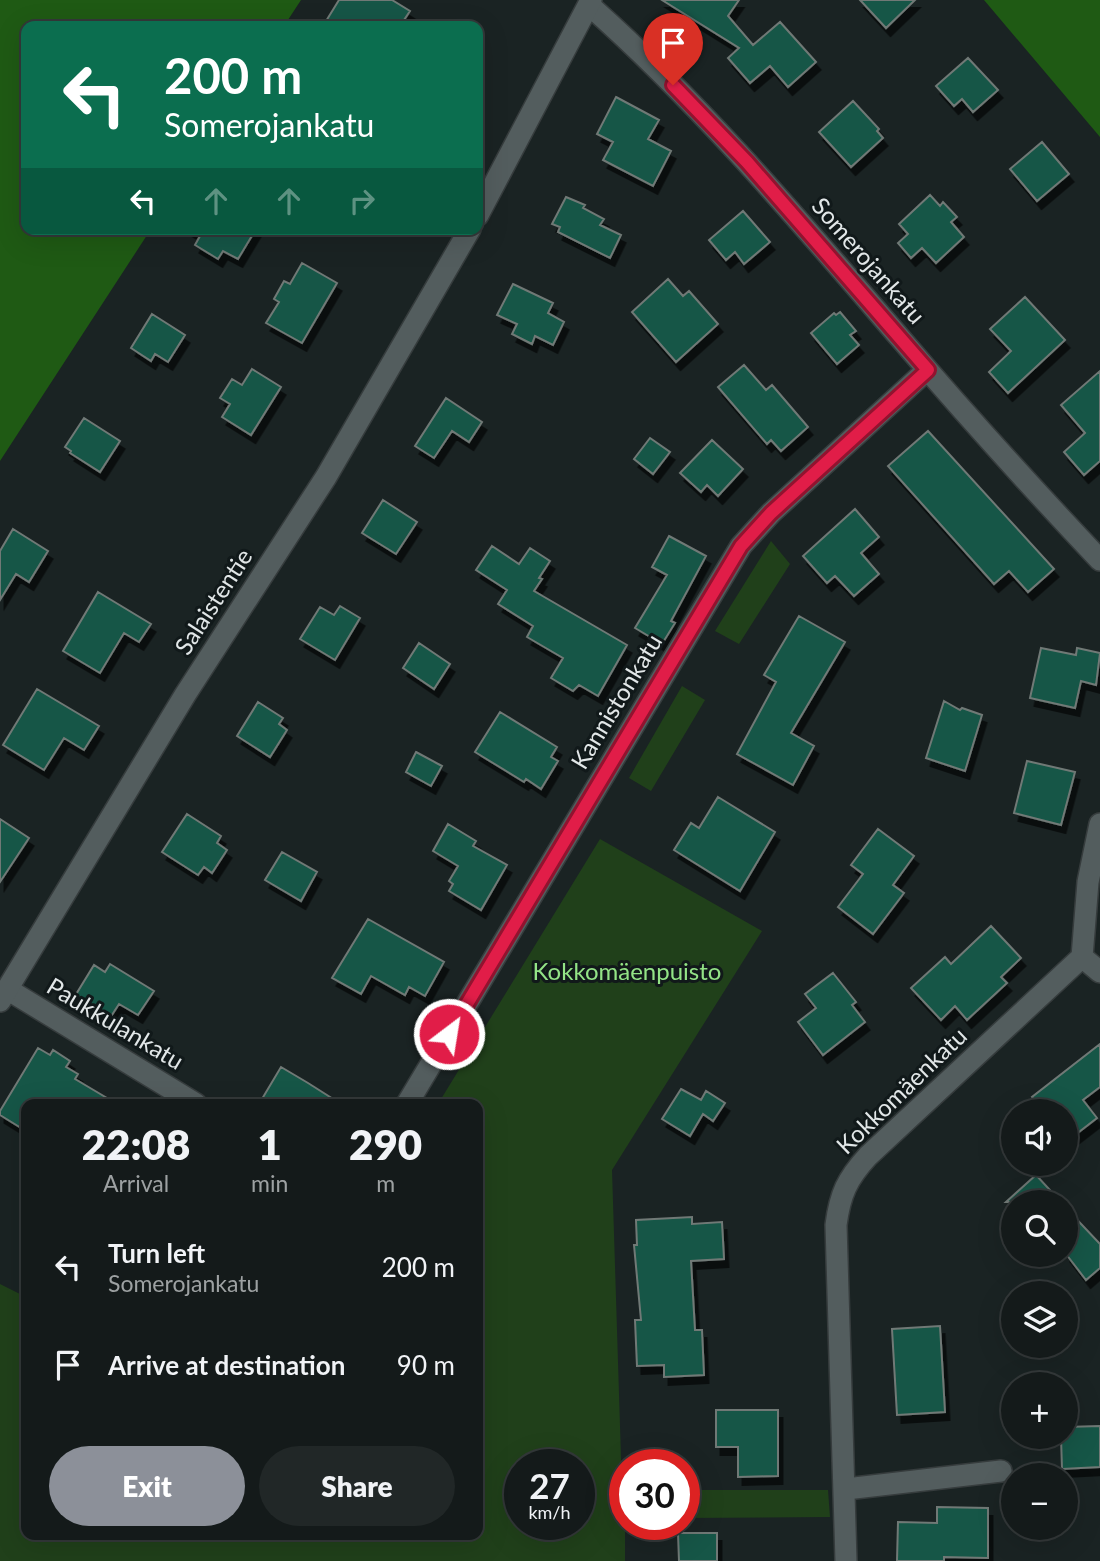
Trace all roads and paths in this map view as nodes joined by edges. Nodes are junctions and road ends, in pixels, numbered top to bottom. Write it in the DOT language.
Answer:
graph roads {
  1 [pos="590,2"];
  2 [pos="483,205"];
  3 [pos="467,235"];
  4 [pos="928,370"];
  5 [pos="1100,560"];
  6 [pos="1100,824"];
  7 [pos="1082,957"];
  8 [pos="1100,972"];
  9 [pos="4,995"];
  10 [pos="187,1099"];
  11 [pos="410,1099"];
  12 [pos="1001,1472"];
  13 [pos="846,1489"];
  14 [pos="846,1561"];
  1 -- 2 [label="street"];
  1 -- 4 [label="street, Somerojankatu"];
  3 -- 9 [label="street, Salaistentie"];
  4 -- 5 [label="street, Somerojankatu"];
  4 -- 11 [label="street, Kannistonkatu"];
  6 -- 7 [label="street"];
  7 -- 8 [label="street"];
  7 -- 13 [label="street, Kokkomäenkatu"];
  9 -- 10 [label="street, Paukkulankatu"];
  12 -- 13 [label="street"];
  13 -- 14 [label="street, Kokkomäenkatu"];
}
